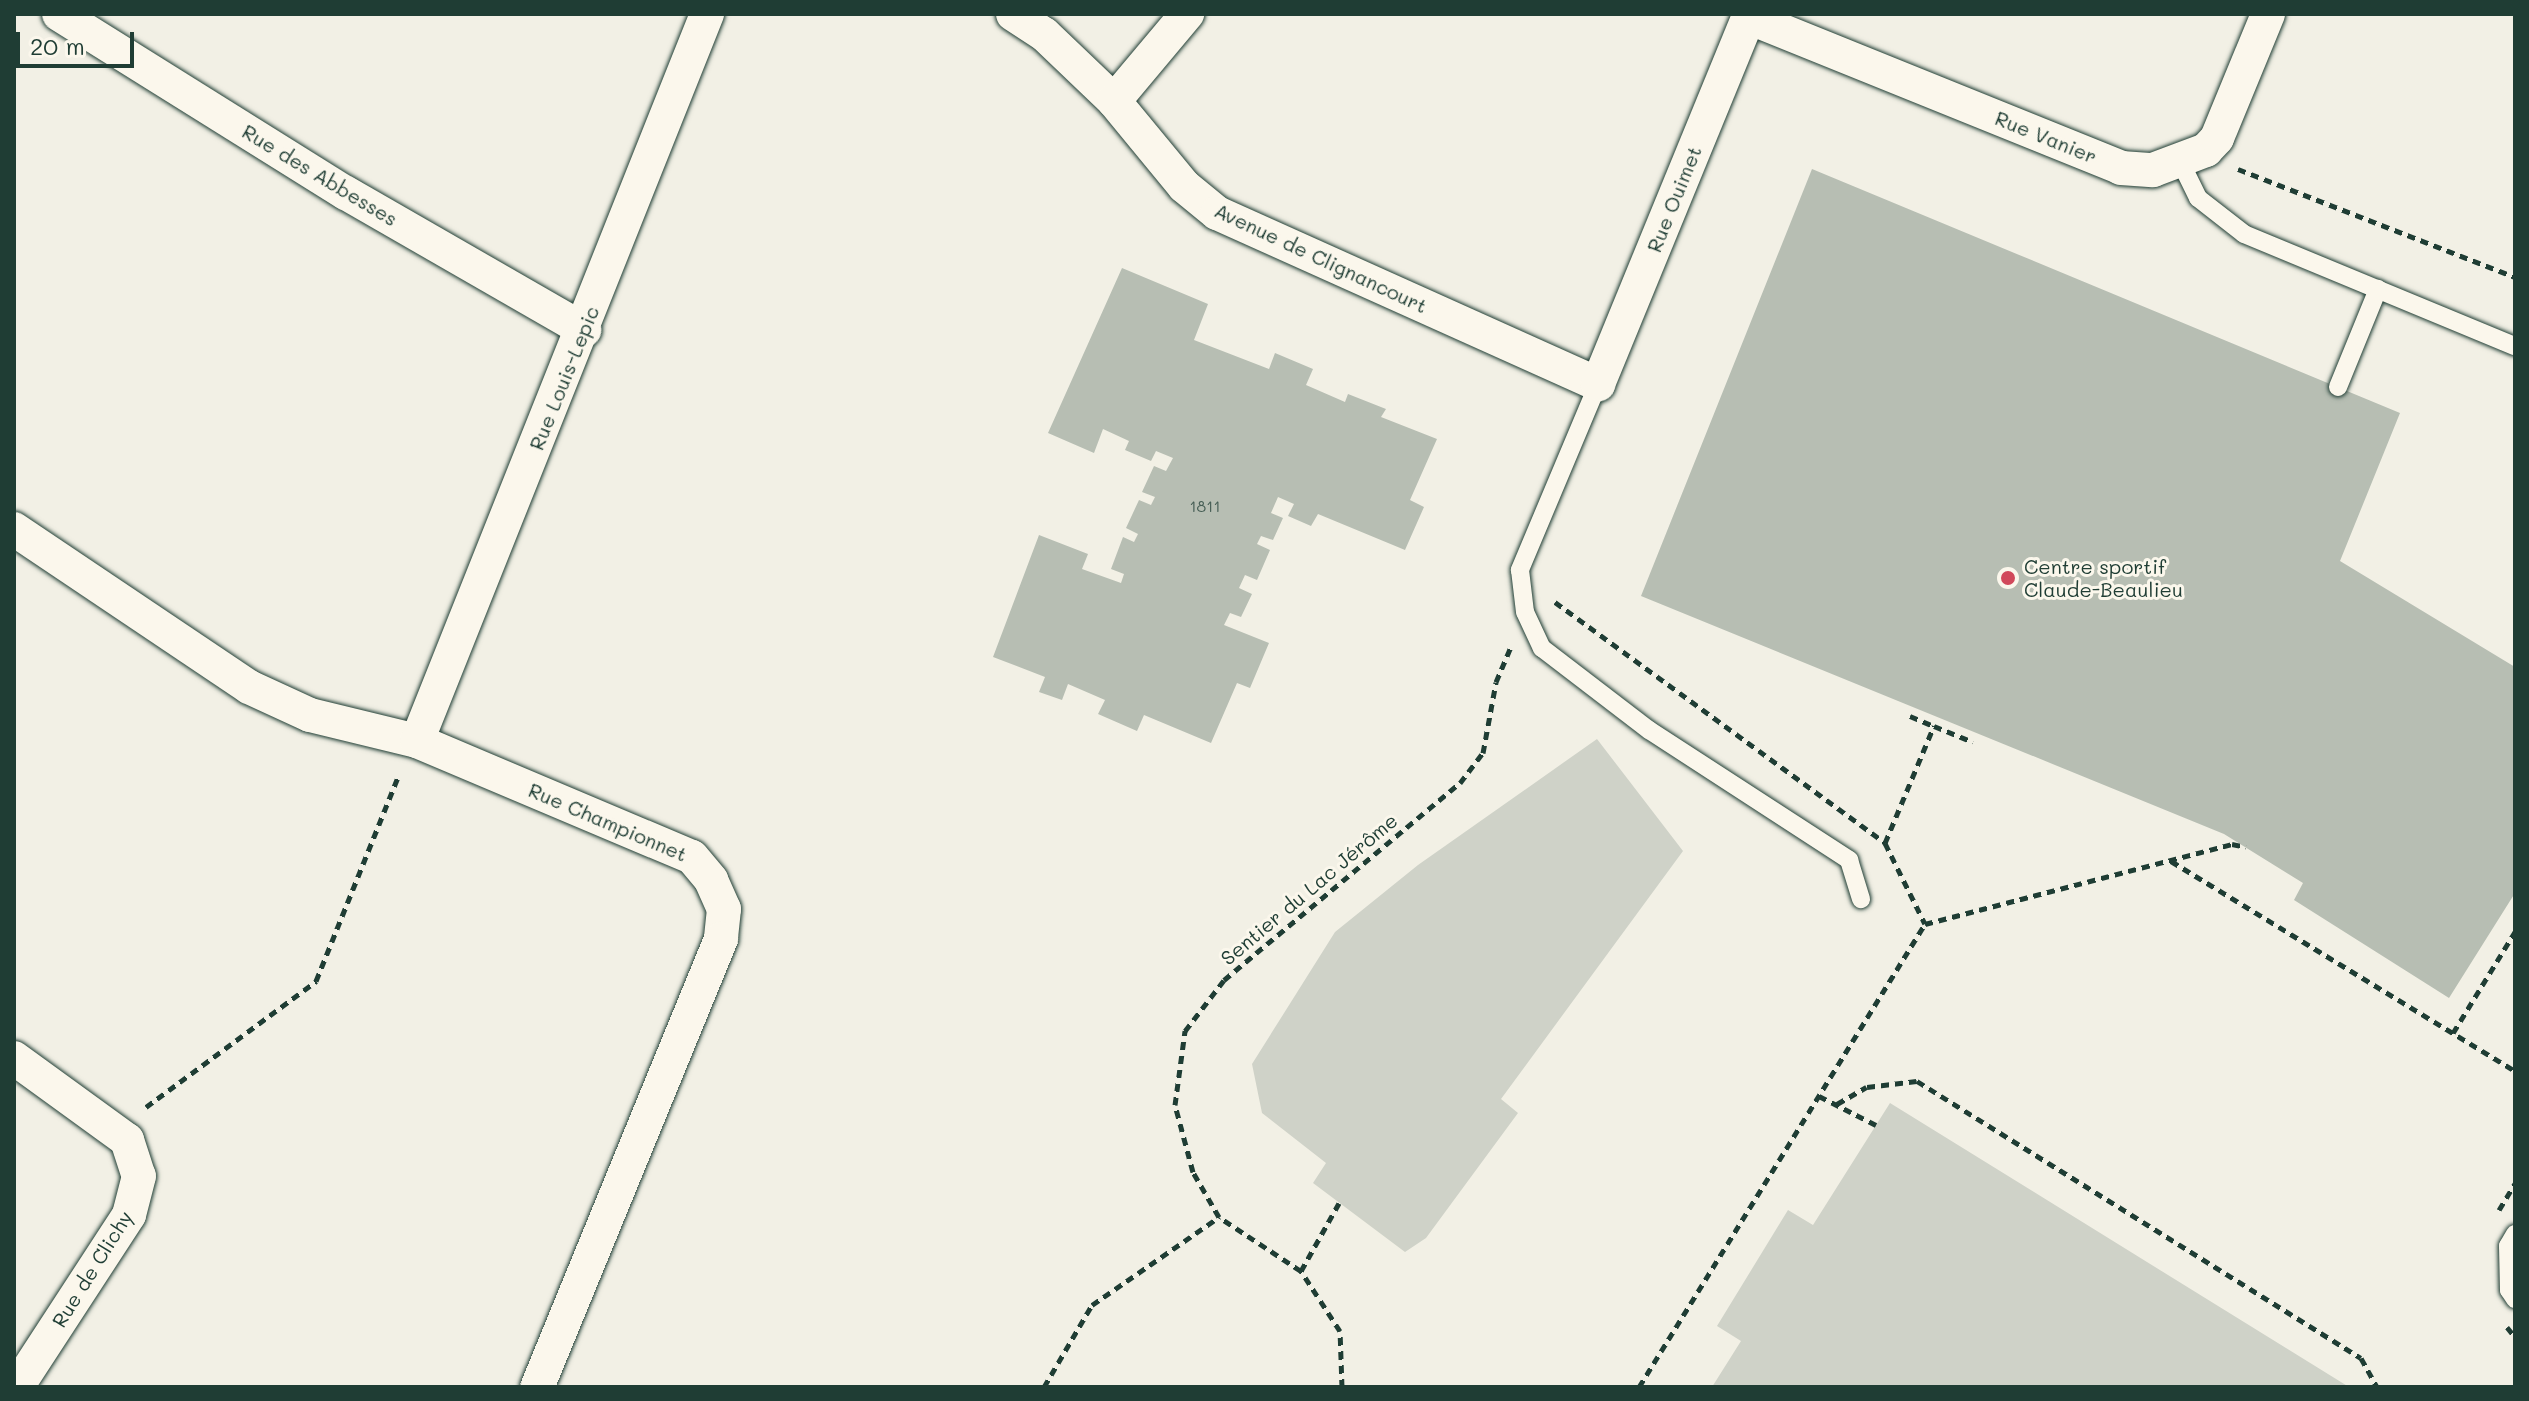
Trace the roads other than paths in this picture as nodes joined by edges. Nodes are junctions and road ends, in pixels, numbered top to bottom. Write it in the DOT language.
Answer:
graph roads {
  1 [pos="59,14"];
  2 [pos="707,14"];
  3 [pos="1013,14"];
  4 [pos="1187,14"];
  5 [pos="2268,14"];
  6 [pos="1749,15"];
  7 [pos="1114,101"];
  8 [pos="2194,156"];
  9 [pos="2378,289"];
  10 [pos="584,330"];
  11 [pos="2515,346"];
  12 [pos="1598,384"];
  13 [pos="2338,387"];
  14 [pos="14,529"];
  15 [pos="417,741"];
  16 [pos="1861,899"];
  17 [pos="14,1058"];
  18 [pos="2515,1234"];
  19 [pos="2515,1299"];
  20 [pos="17,1387"];
  21 [pos="537,1387"];
  1 -- 10 [label="street, Rue des Abbesses"];
  2 -- 10 [label="street, Rue Louis-Lepic"];
  3 -- 7 [label="street, Avenue de Clignancourt"];
  4 -- 7 [label="street"];
  5 -- 8 [label="street"];
  6 -- 8 [label="street, Rue Vanier"];
  6 -- 12 [label="street, Rue Ouimet"];
  7 -- 12 [label="street, Avenue de Clignancourt"];
  8 -- 9 [label="lane"];
  9 -- 11 [label="lane"];
  9 -- 13 [label="lane"];
  10 -- 15 [label="street, Rue Louis-Lepic"];
  12 -- 16 [label="lane"];
  14 -- 15 [label="street, Rue Championnet"];
  15 -- 21 [label="street, Rue Championnet"];
  17 -- 20 [label="street, Rue de Clichy"];
  18 -- 19 [label="lane"];
}
